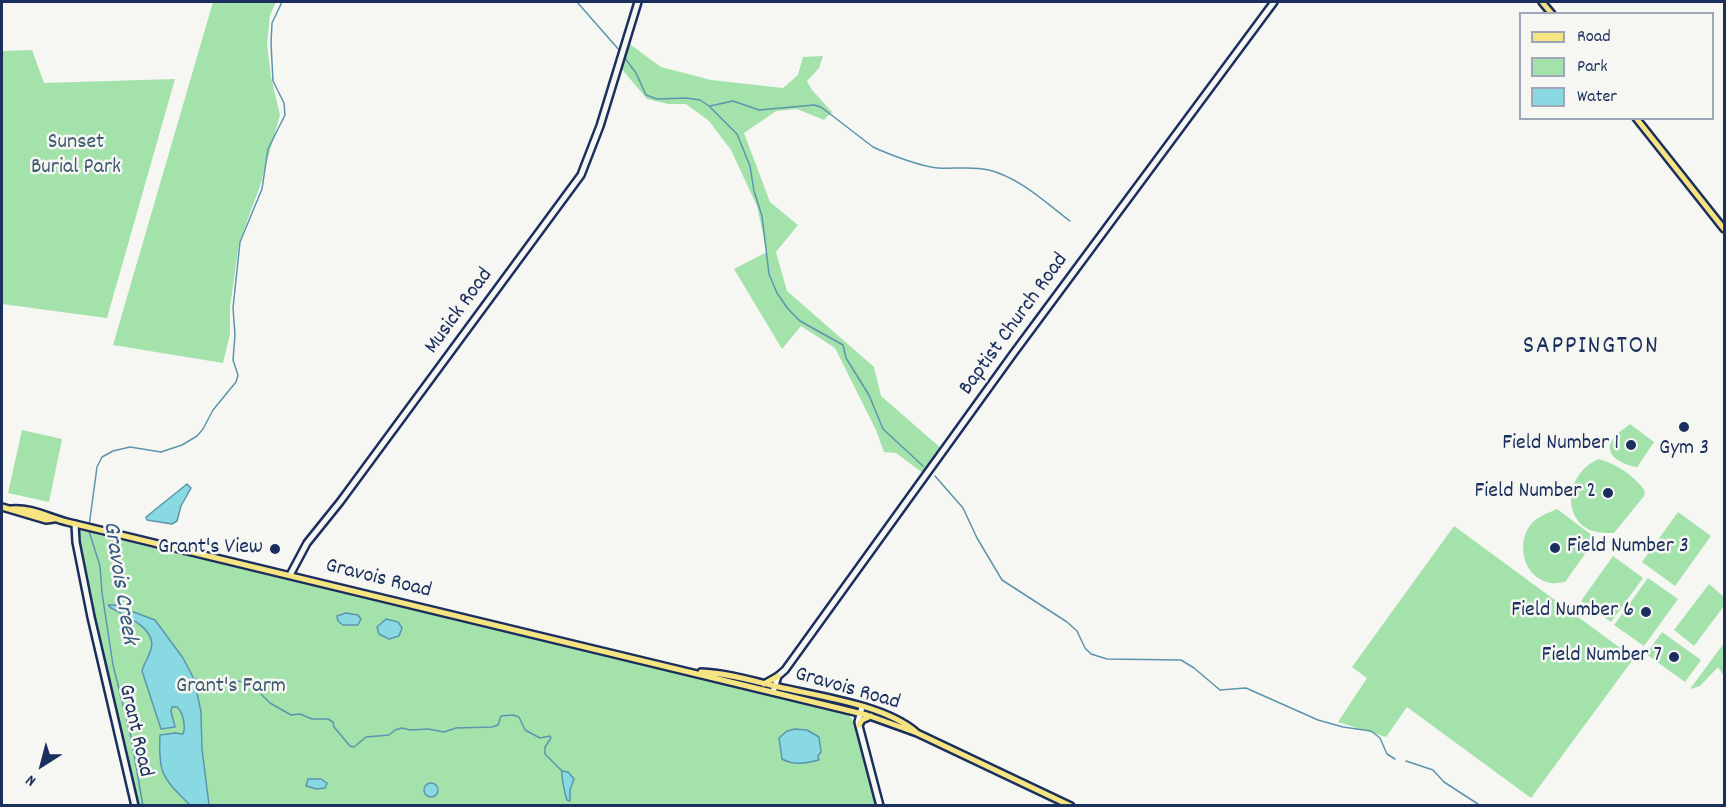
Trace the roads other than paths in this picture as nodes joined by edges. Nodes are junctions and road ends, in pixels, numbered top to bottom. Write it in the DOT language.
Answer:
graph roads {
  1 [pos="639,2"];
  2 [pos="1274,2"];
  3 [pos="1638,120"];
  4 [pos="1725,229"];
  5 [pos="2,507"];
  6 [pos="75,524"];
  7 [pos="290,575"];
  8 [pos="695,672"];
  9 [pos="780,677"];
  10 [pos="764,684"];
  11 [pos="775,689"];
  12 [pos="789,690"];
  13 [pos="859,709"];
  14 [pos="871,716"];
  15 [pos="859,725"];
  16 [pos="917,733"];
  17 [pos="864,748"];
  18 [pos="135,806"];
  19 [pos="880,806"];
  20 [pos="1071,806"];
  1 -- 7 [label="street, Musick Road"];
  2 -- 9 [label="street, Baptist Church Road"];
  3 -- 4 [label="main road"];
  5 -- 6 [label="main road, Gravois Road"];
  6 -- 7 [label="main road, Gravois Road"];
  6 -- 18 [label="street, Grant Road"];
  7 -- 8 [label="main road, Gravois Road"];
  8 -- 10 [label="main road, Gravois Road"];
  8 -- 11 [label="main road, Gravois Road"];
  9 -- 10 [label="main road"];
  9 -- 11 [label="street, Baptist Church Road"];
  9 -- 12 [label="main road"];
  10 -- 11 [label="main road, Gravois Road"];
  11 -- 12 [label="main road, Gravois Road"];
  11 -- 13 [label="main road, Gravois Road"];
  12 -- 13 [label="main road, Gravois Road"];
  13 -- 14 [label="main road, Gravois Road"];
  13 -- 15 [label="street"];
  13 -- 16 [label="main road, Gravois Road"];
  13 -- 17 [label="street"];
  14 -- 15 [label="main road"];
  14 -- 16 [label="main road, Gravois Road"];
  15 -- 17 [label="street"];
  16 -- 20 [label="main road, Gravois Road"];
  17 -- 19 [label="street"];
}
